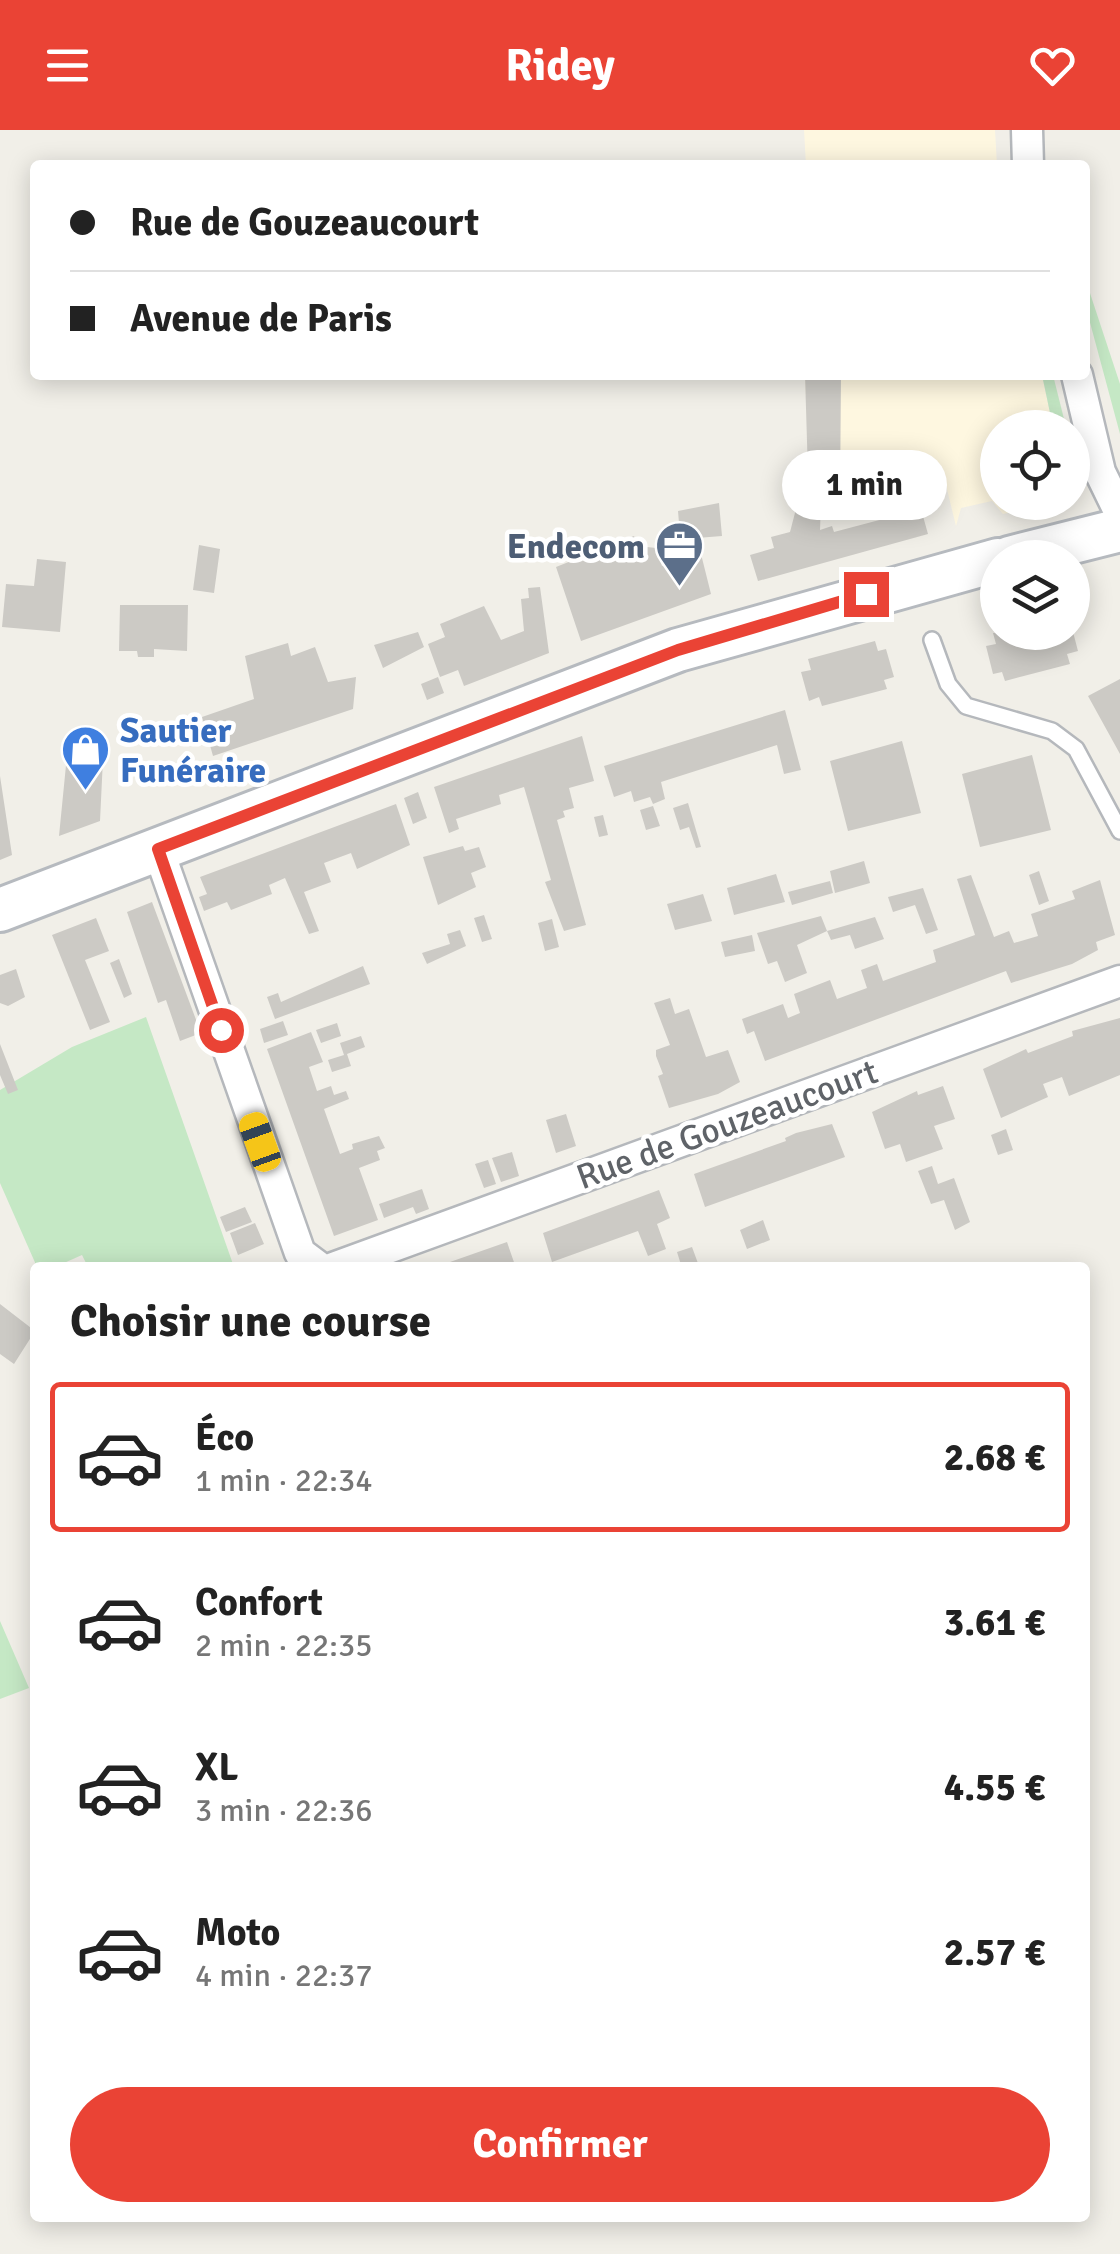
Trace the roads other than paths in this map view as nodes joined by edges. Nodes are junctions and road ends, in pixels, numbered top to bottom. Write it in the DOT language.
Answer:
graph roads {
  1 [pos="1026,130"];
  2 [pos="1028,160"];
  3 [pos="1077,380"];
  4 [pos="1120,513"];
  5 [pos="1120,530"];
  6 [pos="1080,540"];
  7 [pos="980,565"];
  8 [pos="932,640"];
  9 [pos="1120,831"];
  10 [pos="158,849"];
  11 [pos="0,910"];
  12 [pos="1120,981"];
  13 [pos="312,1262"];
  14 [pos="349,1262"];
  1 -- 2 [label="street"];
  3 -- 4 [label="street"];
  5 -- 6 [label="main road"];
  7 -- 10 [label="main road"];
  8 -- 9 [label="lane"];
  10 -- 11 [label="main road"];
  10 -- 13 [label="street"];
  12 -- 14 [label="street, Rue de Gouzeaucourt"];
}
